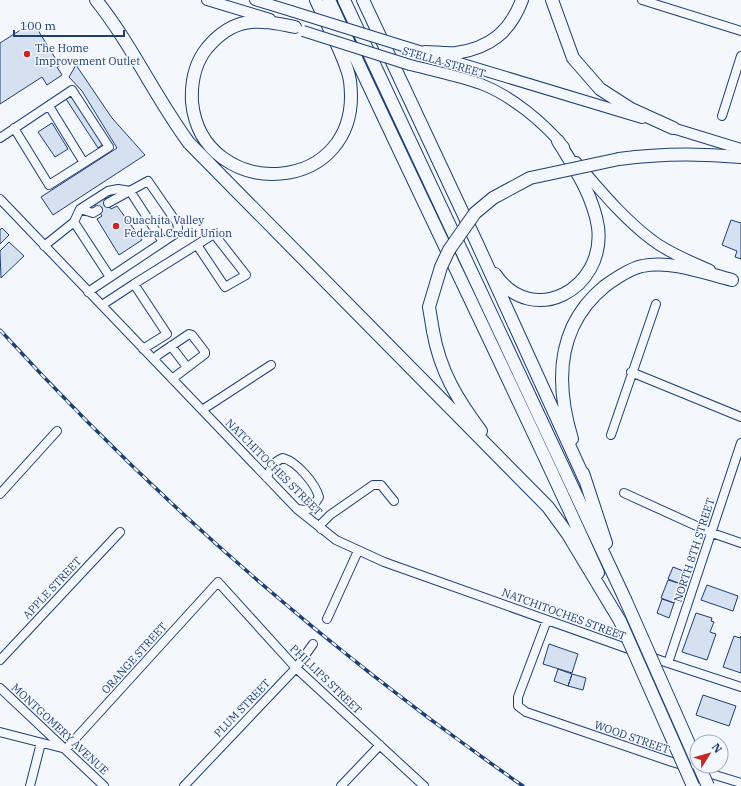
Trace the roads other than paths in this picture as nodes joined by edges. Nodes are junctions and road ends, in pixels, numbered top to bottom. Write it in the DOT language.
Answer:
graph roads {
  1 [pos="96,0"];
  2 [pos="207,0"];
  3 [pos="255,0"];
  4 [pos="316,0"];
  5 [pos="329,0"];
  6 [pos="344,0"];
  7 [pos="363,0"];
  8 [pos="369,0"];
  9 [pos="522,0"];
  10 [pos="552,0"];
  11 [pos="642,0"];
  12 [pos="373,22"];
  13 [pos="299,29"];
  14 [pos="741,30"];
  15 [pos="425,52"];
  16 [pos="741,56"];
  17 [pos="49,106"];
  18 [pos="722,116"];
  19 [pos="14,128"];
  20 [pos="674,128"];
  21 [pos="0,138"];
  22 [pos="558,141"];
  23 [pos="741,149"];
  24 [pos="741,157"];
  25 [pos="84,163"];
  26 [pos="130,191"];
  27 [pos="0,199"];
  28 [pos="108,203"];
  29 [pos="80,209"];
  30 [pos="98,210"];
  31 [pos="74,222"];
  32 [pos="476,241"];
  33 [pos="163,242"];
  34 [pos="197,245"];
  35 [pos="44,246"];
  36 [pos="110,277"];
  37 [pos="736,282"];
  38 [pos="134,284"];
  39 [pos="88,292"];
  40 [pos="656,304"];
  41 [pos="102,305"];
  42 [pos="171,346"];
  43 [pos="143,349"];
  44 [pos="154,360"];
  45 [pos="271,365"];
  46 [pos="187,367"];
  47 [pos="631,372"];
  48 [pos="172,379"];
  49 [pos="202,410"];
  50 [pos="741,417"];
  51 [pos="57,431"];
  52 [pos="611,435"];
  53 [pos="741,443"];
  54 [pos="267,478"];
  55 [pos="585,480"];
  56 [pos="624,493"];
  57 [pos="0,494"];
  58 [pos="394,501"];
  59 [pos="548,507"];
  60 [pos="297,509"];
  61 [pos="321,529"];
  62 [pos="120,532"];
  63 [pos="712,533"];
  64 [pos="741,543"];
  65 [pos="358,551"];
  66 [pos="218,582"];
  67 [pos="624,599"];
  68 [pos="327,618"];
  69 [pos="547,620"];
  70 [pos="620,621"];
  71 [pos="313,644"];
  72 [pos="0,660"];
  73 [pos="668,663"];
  74 [pos="296,668"];
  75 [pos="741,687"];
  76 [pos="0,688"];
  77 [pos="0,732"];
  78 [pos="41,743"];
  79 [pos="689,744"];
  80 [pos="380,745"];
  81 [pos="66,749"];
  82 [pos="703,774"];
  83 [pos="741,783"];
  84 [pos="30,786"];
  85 [pos="104,786"];
  86 [pos="184,786"];
  87 [pos="341,786"];
  88 [pos="424,786"];
  89 [pos="693,786"];
  90 [pos="708,786"];
  1 -- 59 [label="highway"];
  2 -- 13 [label="main road, STELLA STREET"];
  3 -- 15 [label="main road, STELLA STREET, bridge"];
  4 -- 13 [label="highway"];
  5 -- 70 [label="highway"];
  6 -- 67 [label="highway"];
  7 -- 12 [label="highway"];
  8 -- 12 [label="highway"];
  9 -- 15 [label="highway"];
  10 -- 20 [label="highway"];
  11 -- 14 [label="street"];
  12 -- 32 [label="highway"];
  13 -- 22 [label="main road, STELLA STREET, bridge"];
  15 -- 20 [label="main road, STELLA STREET"];
  16 -- 18 [label="street"];
  17 -- 19 [label="street"];
  17 -- 25 [label="street"];
  17 -- 25 [label="street"];
  19 -- 21 [label="street"];
  19 -- 25 [label="street"];
  20 -- 23 [label="main road, STELLA STREET"];
  22 -- 32 [label="highway"];
  22 -- 37 [label="main road, STELLA STREET"];
  24 -- 59 [label="highway, bridge"];
  26 -- 28 [label="street"];
  26 -- 29 [label="street"];
  26 -- 33 [label="street"];
  26 -- 33 [label="street"];
  27 -- 35 [label="street, NATCHITOCHES STREET"];
  29 -- 30 [label="street"];
  29 -- 31 [label="street"];
  31 -- 35 [label="street"];
  31 -- 36 [label="street"];
  32 -- 55 [label="highway"];
  33 -- 36 [label="street"];
  34 -- 34 [label="street"];
  34 -- 38 [label="street"];
  35 -- 39 [label="street, NATCHITOCHES STREET"];
  36 -- 39 [label="street"];
  37 -- 55 [label="highway"];
  38 -- 41 [label="street"];
  38 -- 43 [label="street"];
  39 -- 41 [label="street, NATCHITOCHES STREET"];
  40 -- 47 [label="street"];
  41 -- 43 [label="street, NATCHITOCHES STREET"];
  42 -- 44 [label="street"];
  42 -- 46 [label="street"];
  42 -- 46 [label="street"];
  43 -- 44 [label="street, NATCHITOCHES STREET"];
  44 -- 48 [label="street, NATCHITOCHES STREET"];
  45 -- 49 [label="street"];
  46 -- 48 [label="street"];
  47 -- 50 [label="street"];
  47 -- 52 [label="street"];
  48 -- 49 [label="street, NATCHITOCHES STREET"];
  49 -- 54 [label="street, NATCHITOCHES STREET"];
  51 -- 57 [label="street"];
  53 -- 63 [label="street, NORTH 8TH STREET"];
  54 -- 60 [label="street, NATCHITOCHES STREET"];
  54 -- 60 [label="street"];
  55 -- 67 [label="highway"];
  56 -- 63 [label="street"];
  58 -- 61 [label="street"];
  59 -- 70 [label="highway"];
  60 -- 61 [label="street, NATCHITOCHES STREET"];
  61 -- 65 [label="street, NATCHITOCHES STREET"];
  62 -- 72 [label="street, APPLE STREET"];
  63 -- 64 [label="street"];
  63 -- 73 [label="street, NORTH 8TH STREET"];
  65 -- 68 [label="street"];
  65 -- 69 [label="street, NATCHITOCHES STREET"];
  66 -- 74 [label="street, PHILLIPS STREET"];
  66 -- 81 [label="street, ORANGE STREET"];
  67 -- 79 [label="highway, bridge"];
  69 -- 73 [label="street, NATCHITOCHES STREET"];
  69 -- 83 [label="street, WOOD STREET"];
  70 -- 89 [label="highway, bridge"];
  71 -- 74 [label="street, PLUM STREET"];
  73 -- 75 [label="street, NATCHITOCHES STREET"];
  74 -- 80 [label="street, PHILLIPS STREET"];
  74 -- 86 [label="street, PLUM STREET"];
  76 -- 81 [label="street, MONTGOMERY AVENUE"];
  77 -- 78 [label="street"];
  78 -- 81 [label="street"];
  78 -- 84 [label="street"];
  80 -- 87 [label="street"];
  80 -- 88 [label="street, PHILLIPS STREET"];
  81 -- 85 [label="street, MONTGOMERY AVENUE"];
  82 -- 90 [label="highway, bridge"];
}
